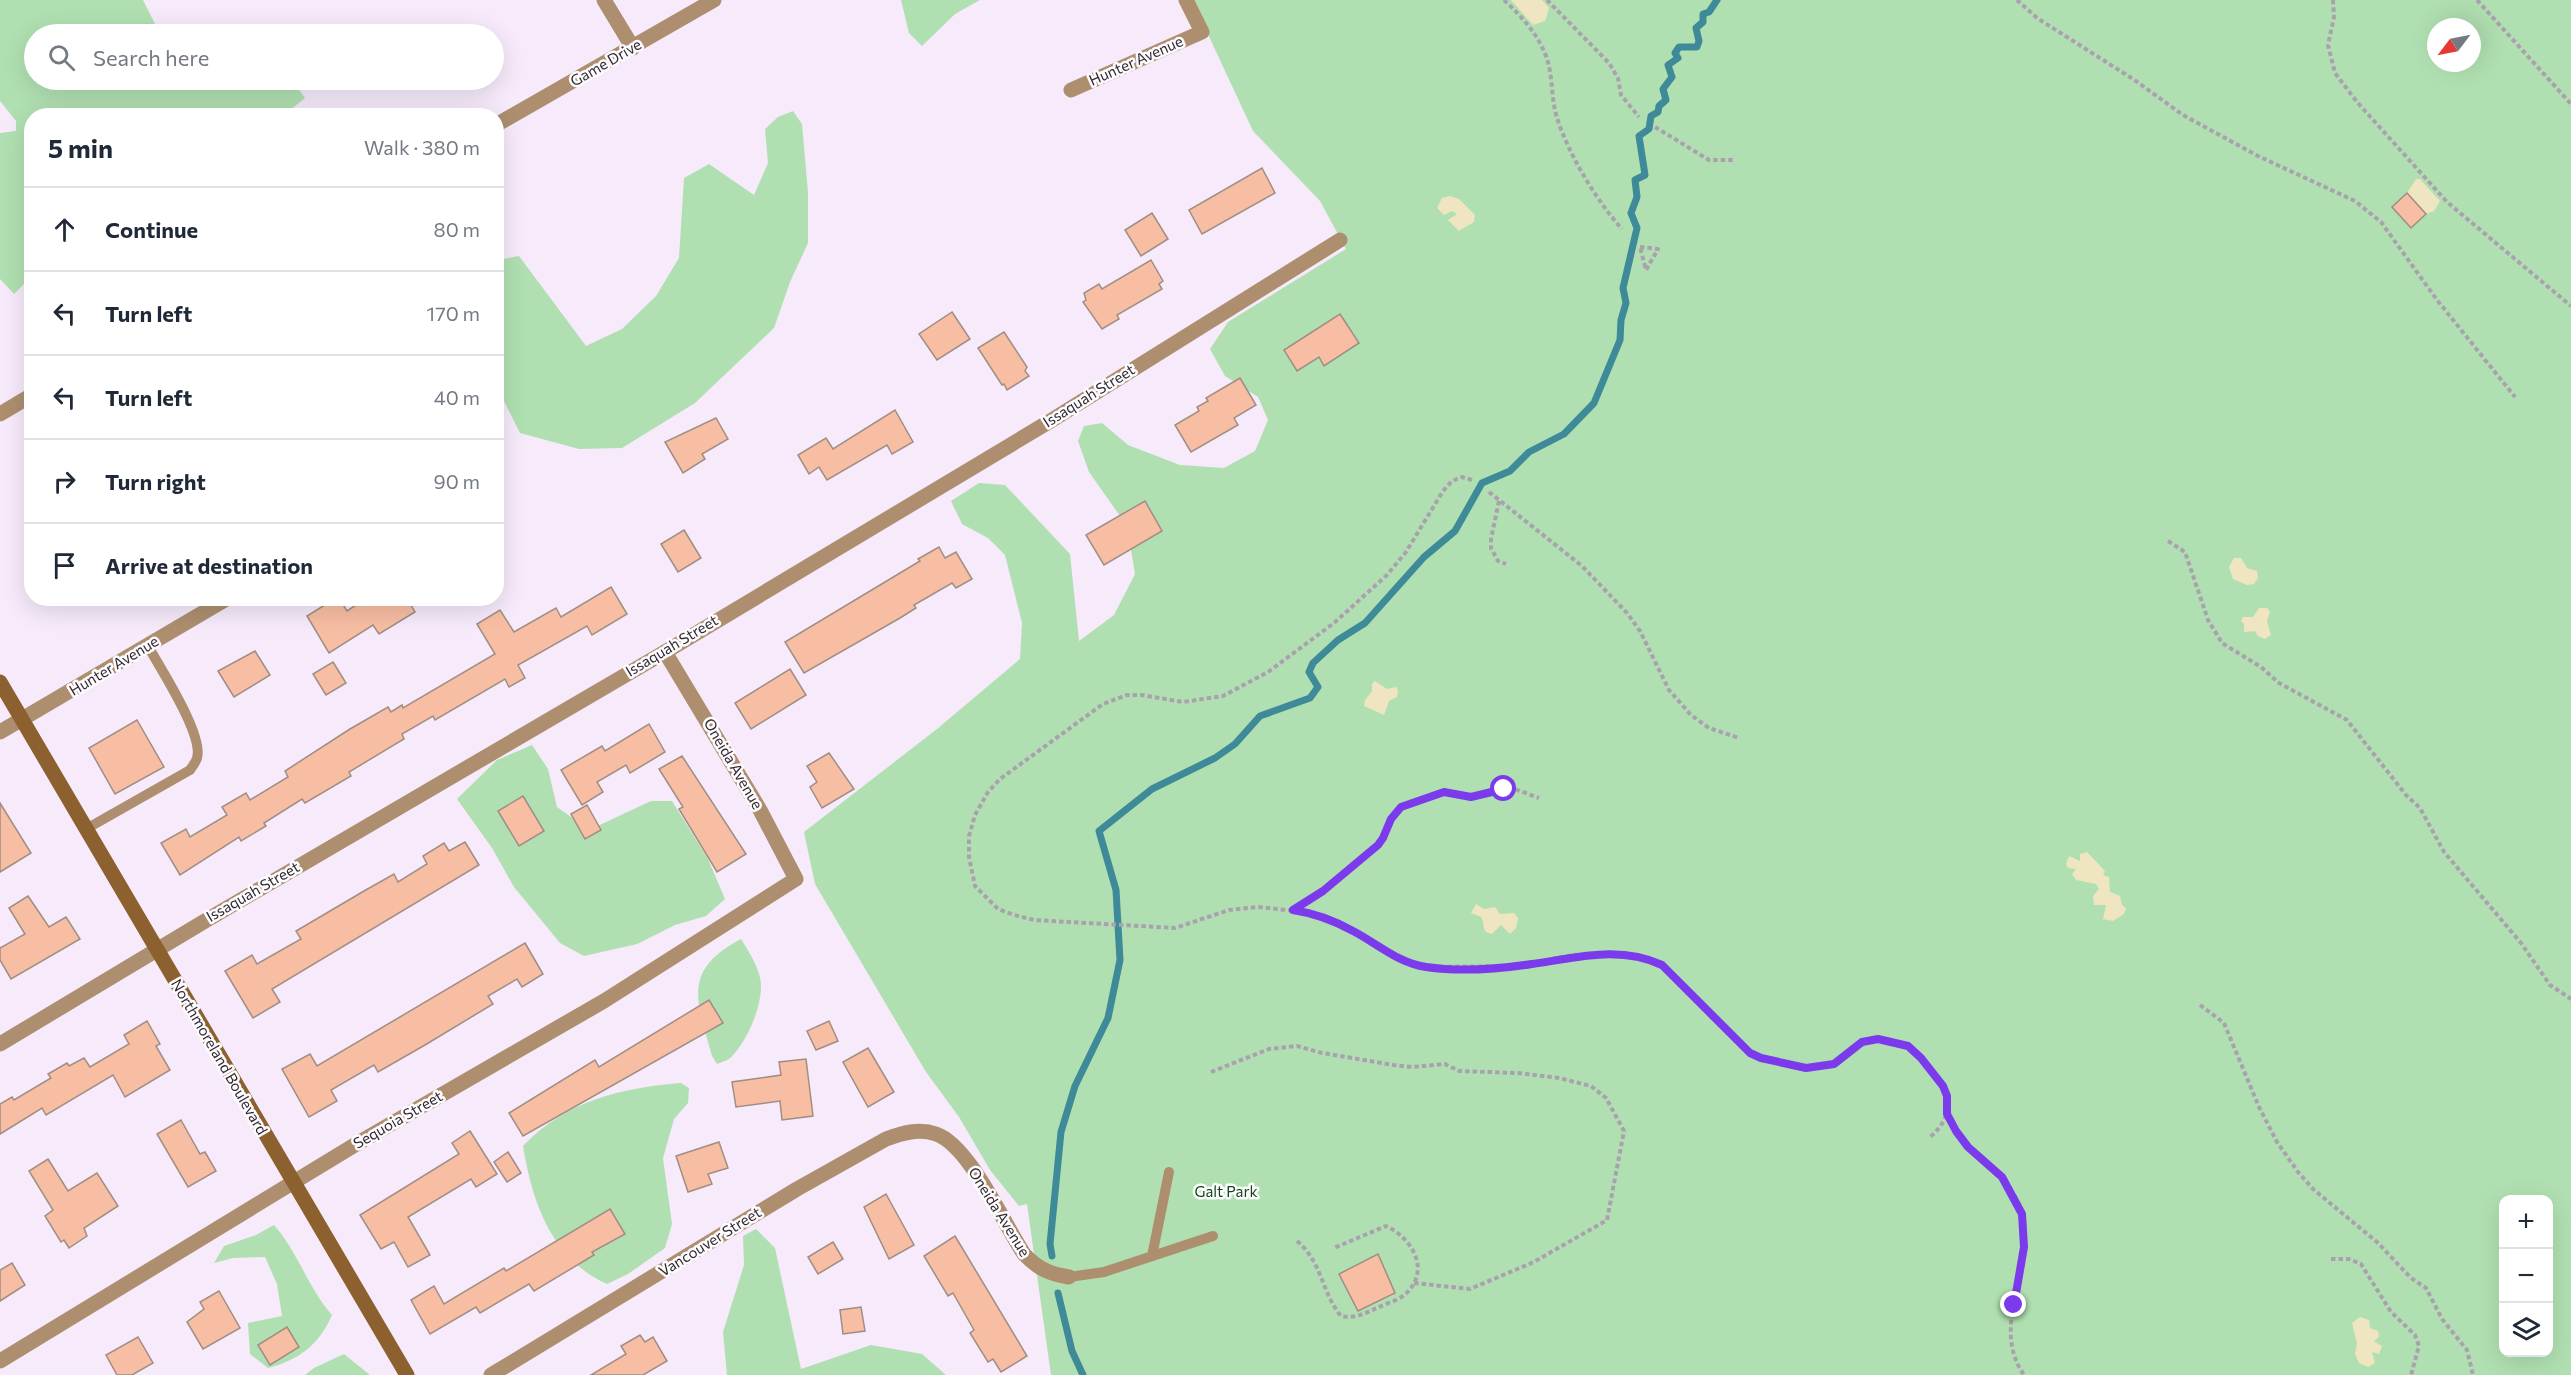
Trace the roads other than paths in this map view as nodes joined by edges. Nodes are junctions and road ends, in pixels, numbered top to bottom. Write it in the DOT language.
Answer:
graph roads {
  1 [pos="604,0"];
  2 [pos="714,0"];
  3 [pos="1186,0"];
  4 [pos="633,48"];
  5 [pos="1071,90"];
  6 [pos="504,121"];
  7 [pos="1340,240"];
  8 [pos="24,400"];
  9 [pos="0,414"];
  10 [pos="215,606"];
  11 [pos="148,646"];
  12 [pos="665,652"];
  13 [pos="0,682"];
  14 [pos="22,720"];
  15 [pos="0,732"];
  16 [pos="86,829"];
  17 [pos="796,879"];
  18 [pos="156,950"];
  19 [pos="0,1044"];
  20 [pos="937,1134"];
  21 [pos="1168,1172"];
  22 [pos="293,1184"];
  23 [pos="1213,1236"];
  24 [pos="1152,1256"];
  25 [pos="1069,1277"];
  26 [pos="0,1361"];
  27 [pos="407,1375"];
  28 [pos="491,1375"];
  1 -- 4 [label="street"];
  2 -- 4 [label="street, Game Drive"];
  3 -- 5 [label="street, Hunter Avenue"];
  4 -- 6 [label="street, Game Drive"];
  7 -- 12 [label="street, Issaquah Street"];
  8 -- 9 [label="street"];
  10 -- 11 [label="street, Hunter Avenue"];
  11 -- 14 [label="street, Hunter Avenue"];
  11 -- 16 [label="lane"];
  12 -- 17 [label="street, Oneida Avenue"];
  12 -- 18 [label="street, Issaquah Street"];
  13 -- 14 [label="street, Northmoreland Boulevard"];
  14 -- 15 [label="street, Hunter Avenue"];
  14 -- 16 [label="street, Northmoreland Boulevard"];
  16 -- 18 [label="street, Northmoreland Boulevard"];
  17 -- 22 [label="street, Sequoia Street"];
  18 -- 19 [label="street, Issaquah Street"];
  18 -- 22 [label="street, Northmoreland Boulevard"];
  20 -- 25 [label="street, Oneida Avenue"];
  20 -- 28 [label="street, Vancouver Street"];
  21 -- 24 [label="lane"];
  22 -- 26 [label="street, Sequoia Street"];
  22 -- 27 [label="street, Northmoreland Boulevard"];
  23 -- 24 [label="lane"];
  24 -- 25 [label="lane"];
}
